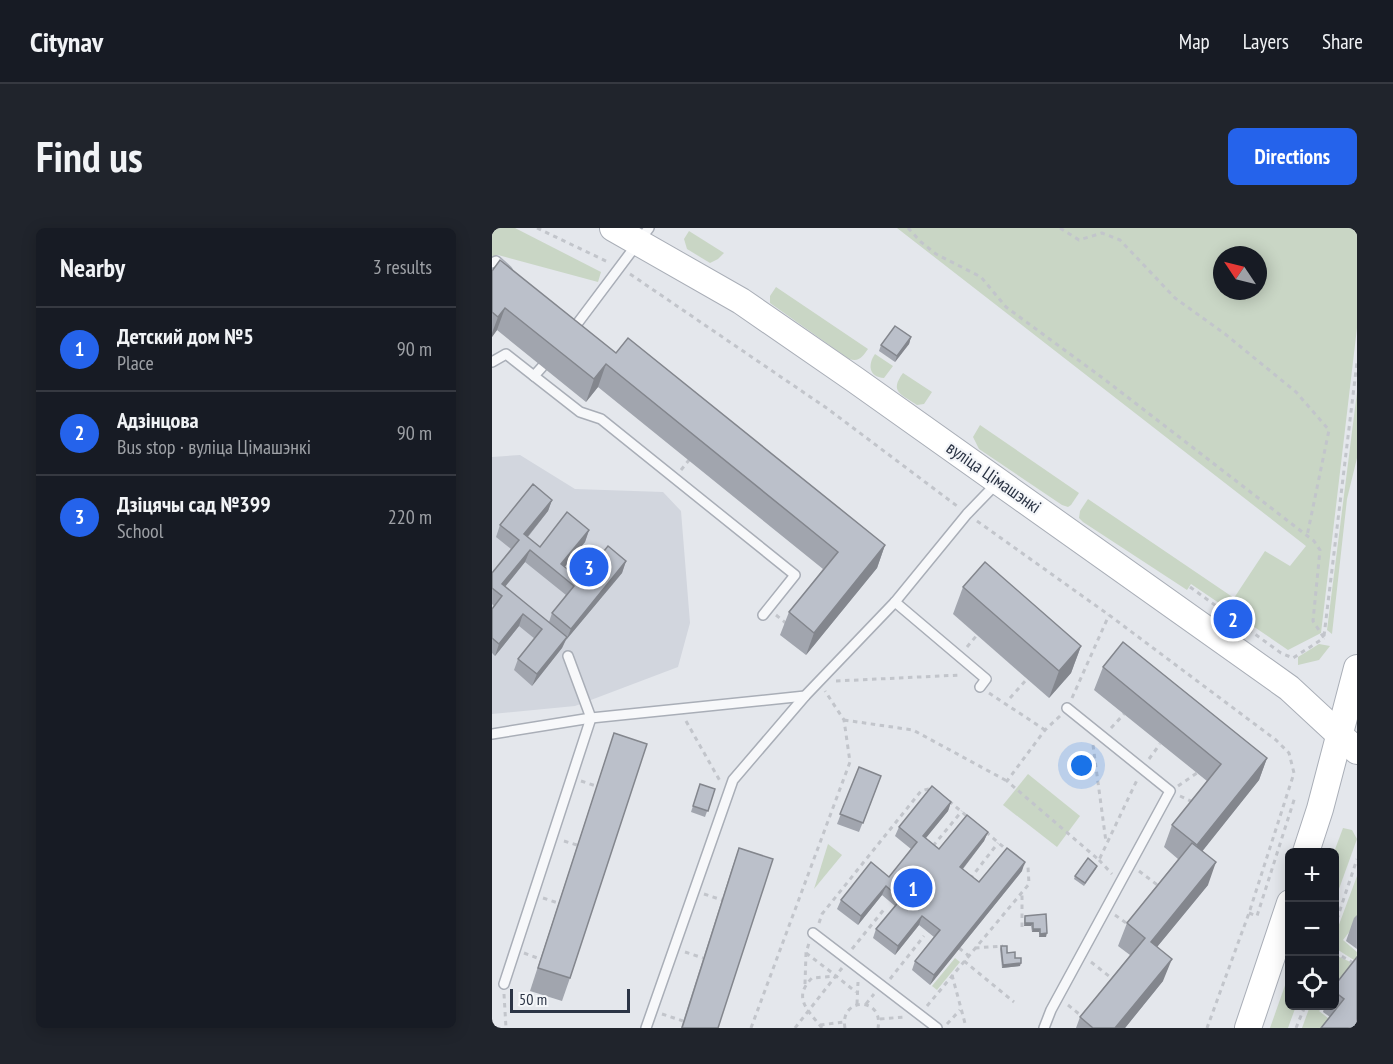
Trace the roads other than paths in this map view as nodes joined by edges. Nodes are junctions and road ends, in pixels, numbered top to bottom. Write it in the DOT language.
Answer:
graph roads {
  1 [pos="613,228"];
  2 [pos="644,235"];
  3 [pos="492,263"];
  4 [pos="513,275"];
  5 [pos="564,340"];
  6 [pos="492,362"];
  7 [pos="542,367"];
  8 [pos="534,376"];
  9 [pos="999,481"];
  10 [pos="895,602"];
  11 [pos="763,615"];
  12 [pos="568,656"];
  13 [pos="1357,668"];
  14 [pos="980,687"];
  15 [pos="805,696"];
  16 [pos="1067,708"];
  17 [pos="591,717"];
  18 [pos="492,734"];
  19 [pos="1348,743"];
  20 [pos="1308,848"];
  21 [pos="1285,918"];
  22 [pos="818,932"];
  23 [pos="504,984"];
  24 [pos="646,1028"];
  25 [pos="937,1028"];
  26 [pos="1044,1028"];
  27 [pos="1248,1028"];
  1 -- 2 [label="main road, вуліца Цімашэнкі"];
  2 -- 5 [label="lane"];
  2 -- 9 [label="main road, вуліца Цімашэнкі"];
  3 -- 4 [label="lane"];
  6 -- 8 [label="lane"];
  7 -- 8 [label="lane"];
  8 -- 11 [label="lane"];
  9 -- 10 [label="lane"];
  9 -- 19 [label="main road, вуліца Цімашэнкі"];
  10 -- 14 [label="lane"];
  10 -- 15 [label="lane"];
  12 -- 17 [label="lane"];
  13 -- 19 [label="main road"];
  15 -- 17 [label="lane"];
  15 -- 24 [label="lane"];
  16 -- 26 [label="lane"];
  17 -- 18 [label="lane"];
  17 -- 23 [label="lane"];
  19 -- 20 [label="main road"];
  21 -- 27 [label="main road"];
  22 -- 25 [label="lane"];
}
